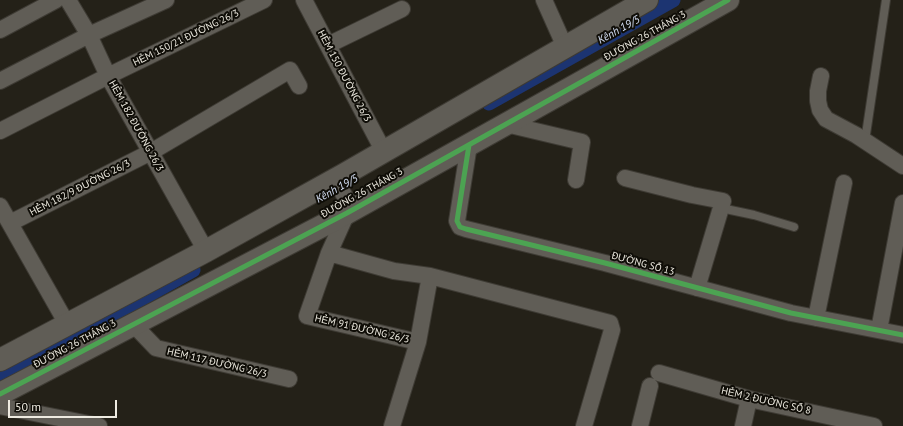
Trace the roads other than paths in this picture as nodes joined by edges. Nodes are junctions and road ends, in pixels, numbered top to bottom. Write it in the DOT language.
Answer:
graph roads {
  1 [pos="56,0"];
  2 [pos="68,0"];
  3 [pos="166,0"];
  4 [pos="264,0"];
  5 [pos="304,0"];
  6 [pos="544,0"];
  7 [pos="647,0"];
  8 [pos="728,0"];
  9 [pos="886,0"];
  10 [pos="402,9"];
  11 [pos="0,30"];
  12 [pos="89,35"];
  13 [pos="328,45"];
  14 [pos="565,47"];
  15 [pos="108,76"];
  16 [pos="821,76"];
  17 [pos="0,81"];
  18 [pos="299,86"];
  19 [pos="506,124"];
  20 [pos="0,130"];
  21 [pos="865,141"];
  22 [pos="469,145"];
  23 [pos="151,152"];
  24 [pos="384,152"];
  25 [pos="903,166"];
  26 [pos="625,178"];
  27 [pos="576,180"];
  28 [pos="337,182"];
  29 [pos="844,183"];
  30 [pos="903,203"];
  31 [pos="722,204"];
  32 [pos="0,206"];
  33 [pos="347,207"];
  34 [pos="10,223"];
  35 [pos="794,227"];
  36 [pos="206,251"];
  37 [pos="329,253"];
  38 [pos="430,276"];
  39 [pos="697,288"];
  40 [pos="816,318"];
  41 [pos="67,324"];
  42 [pos="132,324"];
  43 [pos="879,330"];
  44 [pos="903,335"];
  45 [pos="418,342"];
  46 [pos="1,358"];
  47 [pos="289,379"];
  48 [pos="0,394"];
  49 [pos="749,399"];
  50 [pos="0,406"];
  51 [pos="99,426"];
  52 [pos="392,426"];
  53 [pos="584,426"];
  54 [pos="640,426"];
  55 [pos="743,426"];
  56 [pos="874,426"];
  1 -- 11 [label="street"];
  2 -- 12 [label="street, HẺM 182 ĐƯỜNG 26/3"];
  3 -- 12 [label="street"];
  4 -- 15 [label="street, HẺM 150/21 ĐƯỜNG 26/3"];
  5 -- 13 [label="street, HẺM 150 ĐƯỜNG 26/3"];
  6 -- 14 [label="street"];
  7 -- 14 [label="street"];
  8 -- 19 [label="street, ĐƯỜNG 26 THÁNG 3"];
  9 -- 21 [label="lane"];
  10 -- 13 [label="street"];
  12 -- 15 [label="street, HẺM 182 ĐƯỜNG 26/3"];
  12 -- 17 [label="street"];
  13 -- 24 [label="street, HẺM 150 ĐƯỜNG 26/3"];
  14 -- 24 [label="street"];
  15 -- 20 [label="street, HẺM 150/21 ĐƯỜNG 26/3"];
  15 -- 23 [label="street, HẺM 182 ĐƯỜNG 26/3"];
  16 -- 21 [label="street"];
  18 -- 23 [label="street, HẺM 182/9 ĐƯỜNG 26/3"];
  19 -- 22 [label="street, ĐƯỜNG 26 THÁNG 3"];
  19 -- 27 [label="street"];
  21 -- 25 [label="street"];
  22 -- 33 [label="street, ĐƯỜNG 26 THÁNG 3"];
  22 -- 39 [label="street, ĐƯỜNG SỐ 13"];
  23 -- 34 [label="street, HẺM 182/9 ĐƯỜNG 26/3"];
  23 -- 36 [label="street, HẺM 182 ĐƯỜNG 26/3"];
  24 -- 28 [label="street"];
  26 -- 31 [label="street"];
  28 -- 33 [label="street"];
  28 -- 36 [label="street"];
  29 -- 40 [label="street"];
  30 -- 43 [label="street"];
  31 -- 35 [label="lane"];
  31 -- 39 [label="street"];
  32 -- 34 [label="street"];
  33 -- 37 [label="street, HẺM 91 ĐƯỜNG 26/3"];
  33 -- 42 [label="street, ĐƯỜNG 26 THÁNG 3"];
  34 -- 41 [label="street"];
  36 -- 41 [label="street"];
  37 -- 38 [label="street"];
  37 -- 45 [label="street, HẺM 91 ĐƯỜNG 26/3"];
  38 -- 45 [label="street"];
  38 -- 53 [label="street"];
  39 -- 40 [label="street, ĐƯỜNG SỐ 13"];
  40 -- 43 [label="street, ĐƯỜNG SỐ 13"];
  41 -- 46 [label="street"];
  42 -- 47 [label="street, HẺM 117 ĐƯỜNG 26/3"];
  42 -- 48 [label="street, ĐƯỜNG 26 THÁNG 3"];
  43 -- 44 [label="street, ĐƯỜNG SỐ 13"];
  45 -- 52 [label="street"];
  49 -- 54 [label="street, HẺM 2 ĐƯỜNG SỐ 8"];
  49 -- 55 [label="street"];
  49 -- 56 [label="street, HẺM 2 ĐƯỜNG SỐ 8"];
  50 -- 51 [label="street"];
}
